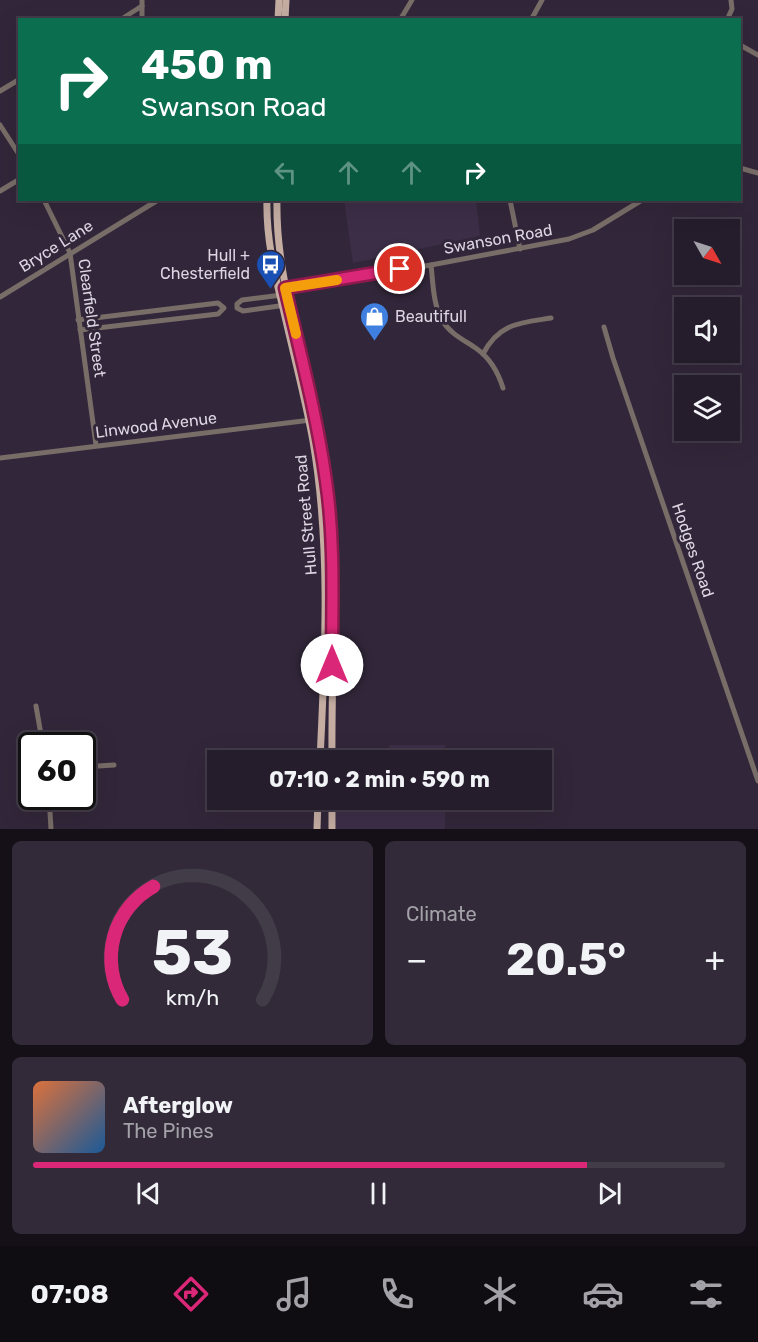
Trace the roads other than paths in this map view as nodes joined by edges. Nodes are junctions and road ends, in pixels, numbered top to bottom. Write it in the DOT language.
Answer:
graph roads {
  1 [pos="279,0"];
  2 [pos="286,0"];
  3 [pos="412,0"];
  4 [pos="542,0"];
  5 [pos="731,0"];
  6 [pos="142,3"];
  7 [pos="123,18"];
  8 [pos="278,18"];
  9 [pos="285,18"];
  10 [pos="401,18"];
  11 [pos="532,18"];
  12 [pos="729,18"];
  13 [pos="741,46"];
  14 [pos="758,55"];
  15 [pos="18,80"];
  16 [pos="0,91"];
  17 [pos="0,125"];
  18 [pos="18,153"];
  19 [pos="741,168"];
  20 [pos="758,173"];
  21 [pos="18,181"];
  22 [pos="0,191"];
  23 [pos="44,201"];
  24 [pos="155,201"];
  25 [pos="267,201"];
  26 [pos="277,201"];
  27 [pos="510,201"];
  28 [pos="640,201"];
  29 [pos="520,249"];
  30 [pos="70,253"];
  31 [pos="431,265"];
  32 [pos="282,292"];
  33 [pos="0,297"];
  34 [pos="286,305"];
  35 [pos="551,318"];
  36 [pos="78,320"];
  37 [pos="604,327"];
  38 [pos="80,330"];
  39 [pos="483,354"];
  40 [pos="503,388"];
  41 [pos="312,420"];
  42 [pos="96,446"];
  43 [pos="0,458"];
  44 [pos="36,706"];
  45 [pos="41,732"];
  46 [pos="320,750"];
  47 [pos="332,750"];
  48 [pos="114,765"];
  49 [pos="96,766"];
  50 [pos="758,782"];
  51 [pos="50,810"];
  52 [pos="318,810"];
  53 [pos="332,810"];
  54 [pos="51,829"];
  55 [pos="317,829"];
  56 [pos="332,829"];
  1 -- 8 [label="main road"];
  2 -- 9 [label="main road"];
  3 -- 10 [label="street"];
  4 -- 11 [label="street"];
  5 -- 12 [label="street"];
  6 -- 7 [label="street"];
  13 -- 14 [label="street"];
  15 -- 16 [label="street"];
  17 -- 18 [label="street"];
  19 -- 20 [label="street"];
  21 -- 22 [label="street"];
  23 -- 30 [label="street, Clearfield Street"];
  24 -- 30 [label="street, Bryce Lane"];
  25 -- 32 [label="main road, Hull Street Road"];
  26 -- 32 [label="main road, Hull Street Road"];
  27 -- 29 [label="street"];
  28 -- 29 [label="street, Swanson Road"];
  29 -- 31 [label="street, Swanson Road"];
  30 -- 33 [label="street, Bryce Lane"];
  30 -- 36 [label="street, Clearfield Street"];
  31 -- 32 [label="street, Swanson Road"];
  31 -- 39 [label="street"];
  32 -- 34 [label="main road, Hull Street Road"];
  32 -- 34 [label="street, Swanson Road"];
  34 -- 41 [label="main road, Hull Street Road"];
  35 -- 39 [label="street"];
  36 -- 38 [label="street, Clearfield Street"];
  36 -- 38 [label="street"];
  37 -- 50 [label="street, Hodges Road"];
  38 -- 42 [label="street, Clearfield Street"];
  39 -- 40 [label="street"];
  41 -- 42 [label="street, Linwood Avenue"];
  41 -- 46 [label="main road, Hull Street Road"];
  41 -- 47 [label="main road, Hull Street Road"];
  42 -- 43 [label="street, Linwood Avenue"];
  44 -- 45 [label="street"];
  48 -- 49 [label="street"];
  51 -- 54 [label="street"];
  52 -- 55 [label="main road"];
  53 -- 56 [label="main road"];
}
